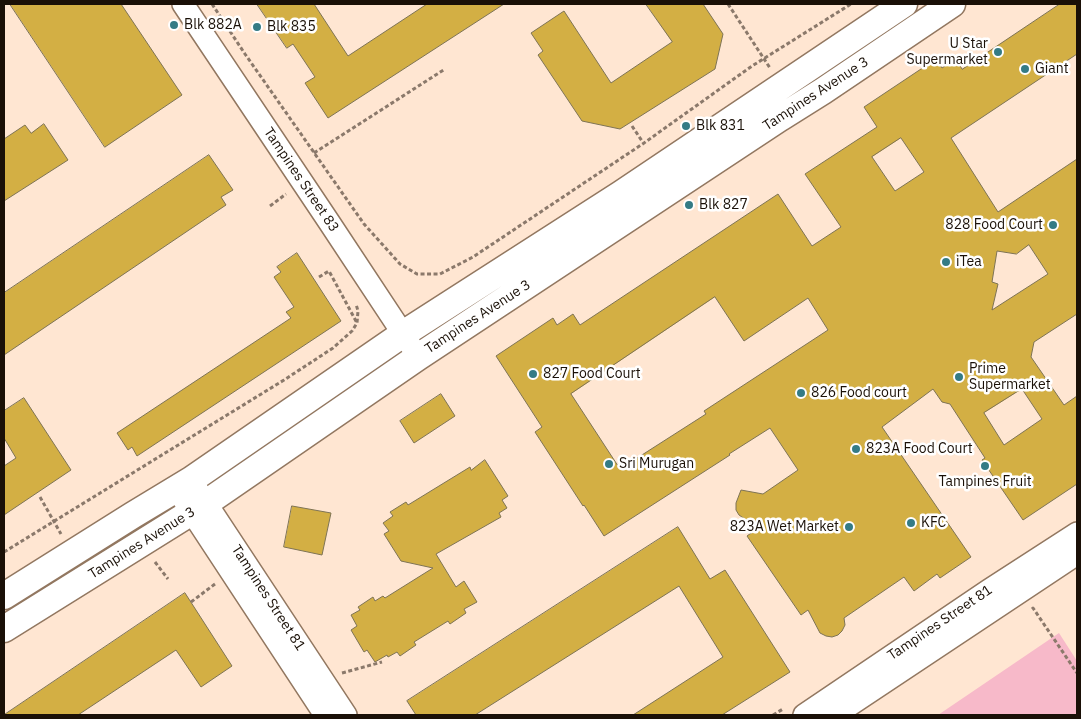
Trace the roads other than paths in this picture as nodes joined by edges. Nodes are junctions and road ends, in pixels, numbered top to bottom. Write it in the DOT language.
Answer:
graph roads {
  1 [pos="184,4"];
  2 [pos="904,4"];
  3 [pos="952,4"];
  4 [pos="403,334"];
  5 [pos="418,357"];
  6 [pos="184,484"];
  7 [pos="199,507"];
  8 [pos="1077,533"];
  9 [pos="1077,554"];
  10 [pos="4,596"];
  11 [pos="4,629"];
  12 [pos="325,715"];
  13 [pos="346,715"];
  14 [pos="804,715"];
  15 [pos="835,715"];
  1 -- 4 [label="street, Tampines Street 83"];
  2 -- 4 [label="street, Tampines Avenue 3"];
  3 -- 5 [label="street, Tampines Avenue 3"];
  4 -- 5 [label="street, Tampines Street 83"];
  4 -- 6 [label="street, Tampines Avenue 3"];
  5 -- 7 [label="street, Tampines Avenue 3"];
  6 -- 7 [label="street, Tampines Street 81"];
  6 -- 10 [label="street, Tampines Avenue 3"];
  7 -- 11 [label="street, Tampines Avenue 3"];
  7 -- 12 [label="street, Tampines Street 81"];
  7 -- 13 [label="street, Tampines Street 81"];
  8 -- 14 [label="street, Tampines Street 81"];
  9 -- 15 [label="street, Tampines Street 81"];
}
